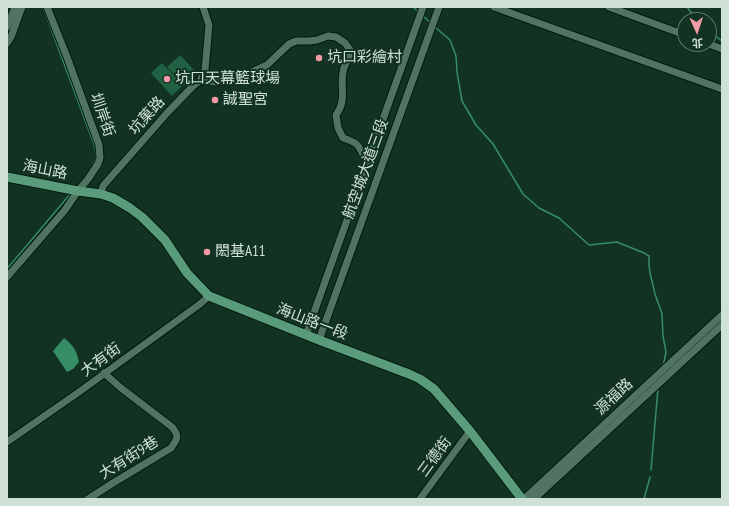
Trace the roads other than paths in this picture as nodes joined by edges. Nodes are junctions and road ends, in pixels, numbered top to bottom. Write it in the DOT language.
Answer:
graph roads {
  1 [pos="14,7"];
  2 [pos="22,7"];
  3 [pos="47,7"];
  4 [pos="203,7"];
  5 [pos="423,7"];
  6 [pos="439,7"];
  7 [pos="494,7"];
  8 [pos="609,7"];
  9 [pos="7,27"];
  10 [pos="677,32"];
  11 [pos="9,36"];
  12 [pos="7,43"];
  13 [pos="200,81"];
  14 [pos="722,89"];
  15 [pos="362,153"];
  16 [pos="7,177"];
  17 [pos="78,191"];
  18 [pos="101,194"];
  19 [pos="7,277"];
  20 [pos="209,296"];
  21 [pos="722,315"];
  22 [pos="722,325"];
  23 [pos="306,335"];
  24 [pos="319,340"];
  25 [pos="104,373"];
  26 [pos="470,431"];
  27 [pos="7,442"];
  28 [pos="88,499"];
  29 [pos="420,499"];
  30 [pos="523,499"];
  31 [pos="534,499"];
  1 -- 9 [label="street"];
  2 -- 11 [label="street"];
  3 -- 17 [label="street, 圳岸街"];
  4 -- 13 [label="street"];
  5 -- 23 [label="street, 航空城大道三段"];
  6 -- 24 [label="street, 航空城大道三段"];
  7 -- 14 [label="street"];
  8 -- 10 [label="street"];
  11 -- 12 [label="street"];
  13 -- 15 [label="street"];
  13 -- 18 [label="street, 坑菓路"];
  16 -- 17 [label="main road, 海山路"];
  17 -- 18 [label="main road, 海山路一段"];
  17 -- 19 [label="street, 圳岸街"];
  18 -- 20 [label="main road, 海山路一段"];
  20 -- 23 [label="main road, 海山路一段"];
  20 -- 25 [label="street, 大有街"];
  21 -- 30 [label="street, 源福路"];
  22 -- 31 [label="street, 源福路"];
  23 -- 24 [label="main road, 海山路一段"];
  24 -- 26 [label="main road, 海山路一段"];
  25 -- 27 [label="street, 大有街"];
  25 -- 28 [label="street, 大有街9巷"];
  26 -- 29 [label="street, 三德街"];
  26 -- 30 [label="main road, 海山路一段"];
}
